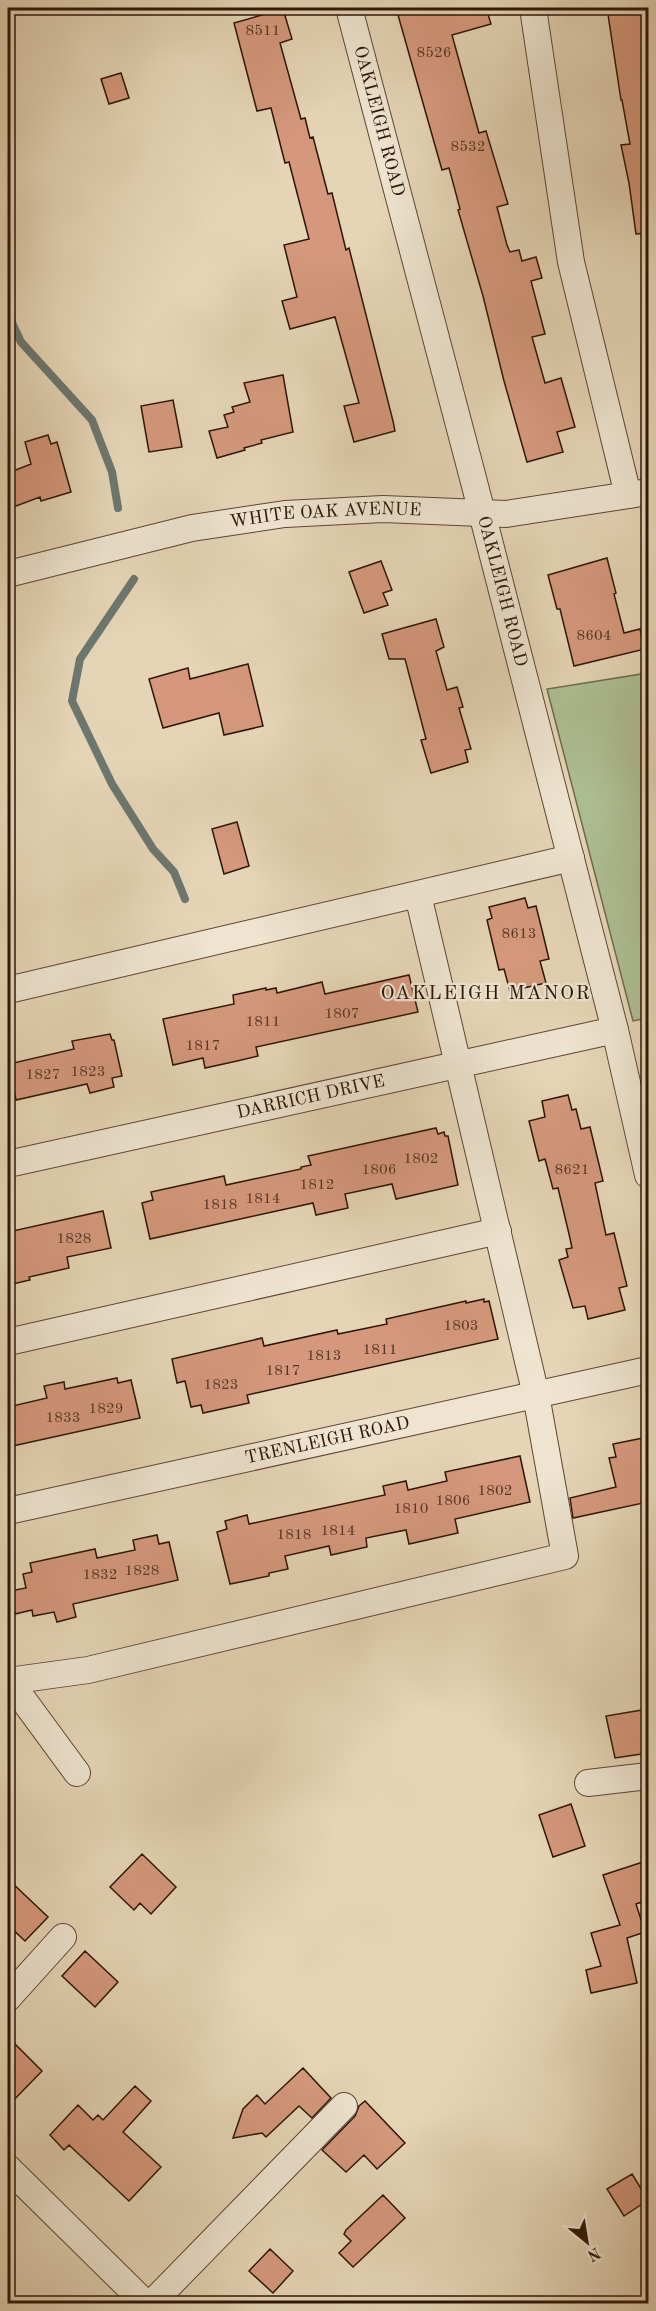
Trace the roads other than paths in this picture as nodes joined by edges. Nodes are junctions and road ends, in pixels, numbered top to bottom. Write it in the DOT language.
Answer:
graph roads {
  1 [pos="348,8"];
  2 [pos="532,8"];
  3 [pos="638,494"];
  4 [pos="482,513"];
  5 [pos="8,574"];
  6 [pos="571,858"];
  7 [pos="418,895"];
  8 [pos="8,990"];
  9 [pos="615,1030"];
  10 [pos="460,1065"];
  11 [pos="8,1164"];
  12 [pos="648,1175"];
  13 [pos="498,1232"];
  14 [pos="8,1342"];
  15 [pos="648,1370"];
  16 [pos="536,1395"];
  17 [pos="8,1511"];
  18 [pos="8,1680"];
  19 [pos="76,1773"];
  20 [pos="648,1776"];
  21 [pos="588,1783"];
  22 [pos="63,1937"];
  23 [pos="8,1998"];
  24 [pos="344,2106"];
  25 [pos="8,2168"];
  26 [pos="146,2304"];
  27 [pos="151,2304"];
  1 -- 4 [label="street, OAKLEIGH ROAD"];
  2 -- 3 [label="street"];
  3 -- 4 [label="street, WHITE OAK AVENUE"];
  4 -- 5 [label="street, WHITE OAK AVENUE"];
  4 -- 6 [label="street, OAKLEIGH ROAD"];
  6 -- 7 [label="street"];
  6 -- 9 [label="street, OAKLEIGH ROAD"];
  7 -- 8 [label="street"];
  7 -- 10 [label="street"];
  9 -- 10 [label="street, DARRICH DRIVE"];
  9 -- 12 [label="street, OAKLEIGH ROAD"];
  10 -- 11 [label="street, DARRICH DRIVE"];
  10 -- 13 [label="street"];
  13 -- 14 [label="street"];
  13 -- 16 [label="street"];
  15 -- 16 [label="street, TRENLEIGH ROAD"];
  16 -- 17 [label="street, TRENLEIGH ROAD"];
  16 -- 18 [label="street"];
  18 -- 19 [label="street"];
  20 -- 21 [label="street"];
  22 -- 23 [label="street"];
  24 -- 27 [label="street"];
  25 -- 26 [label="street"];
}
